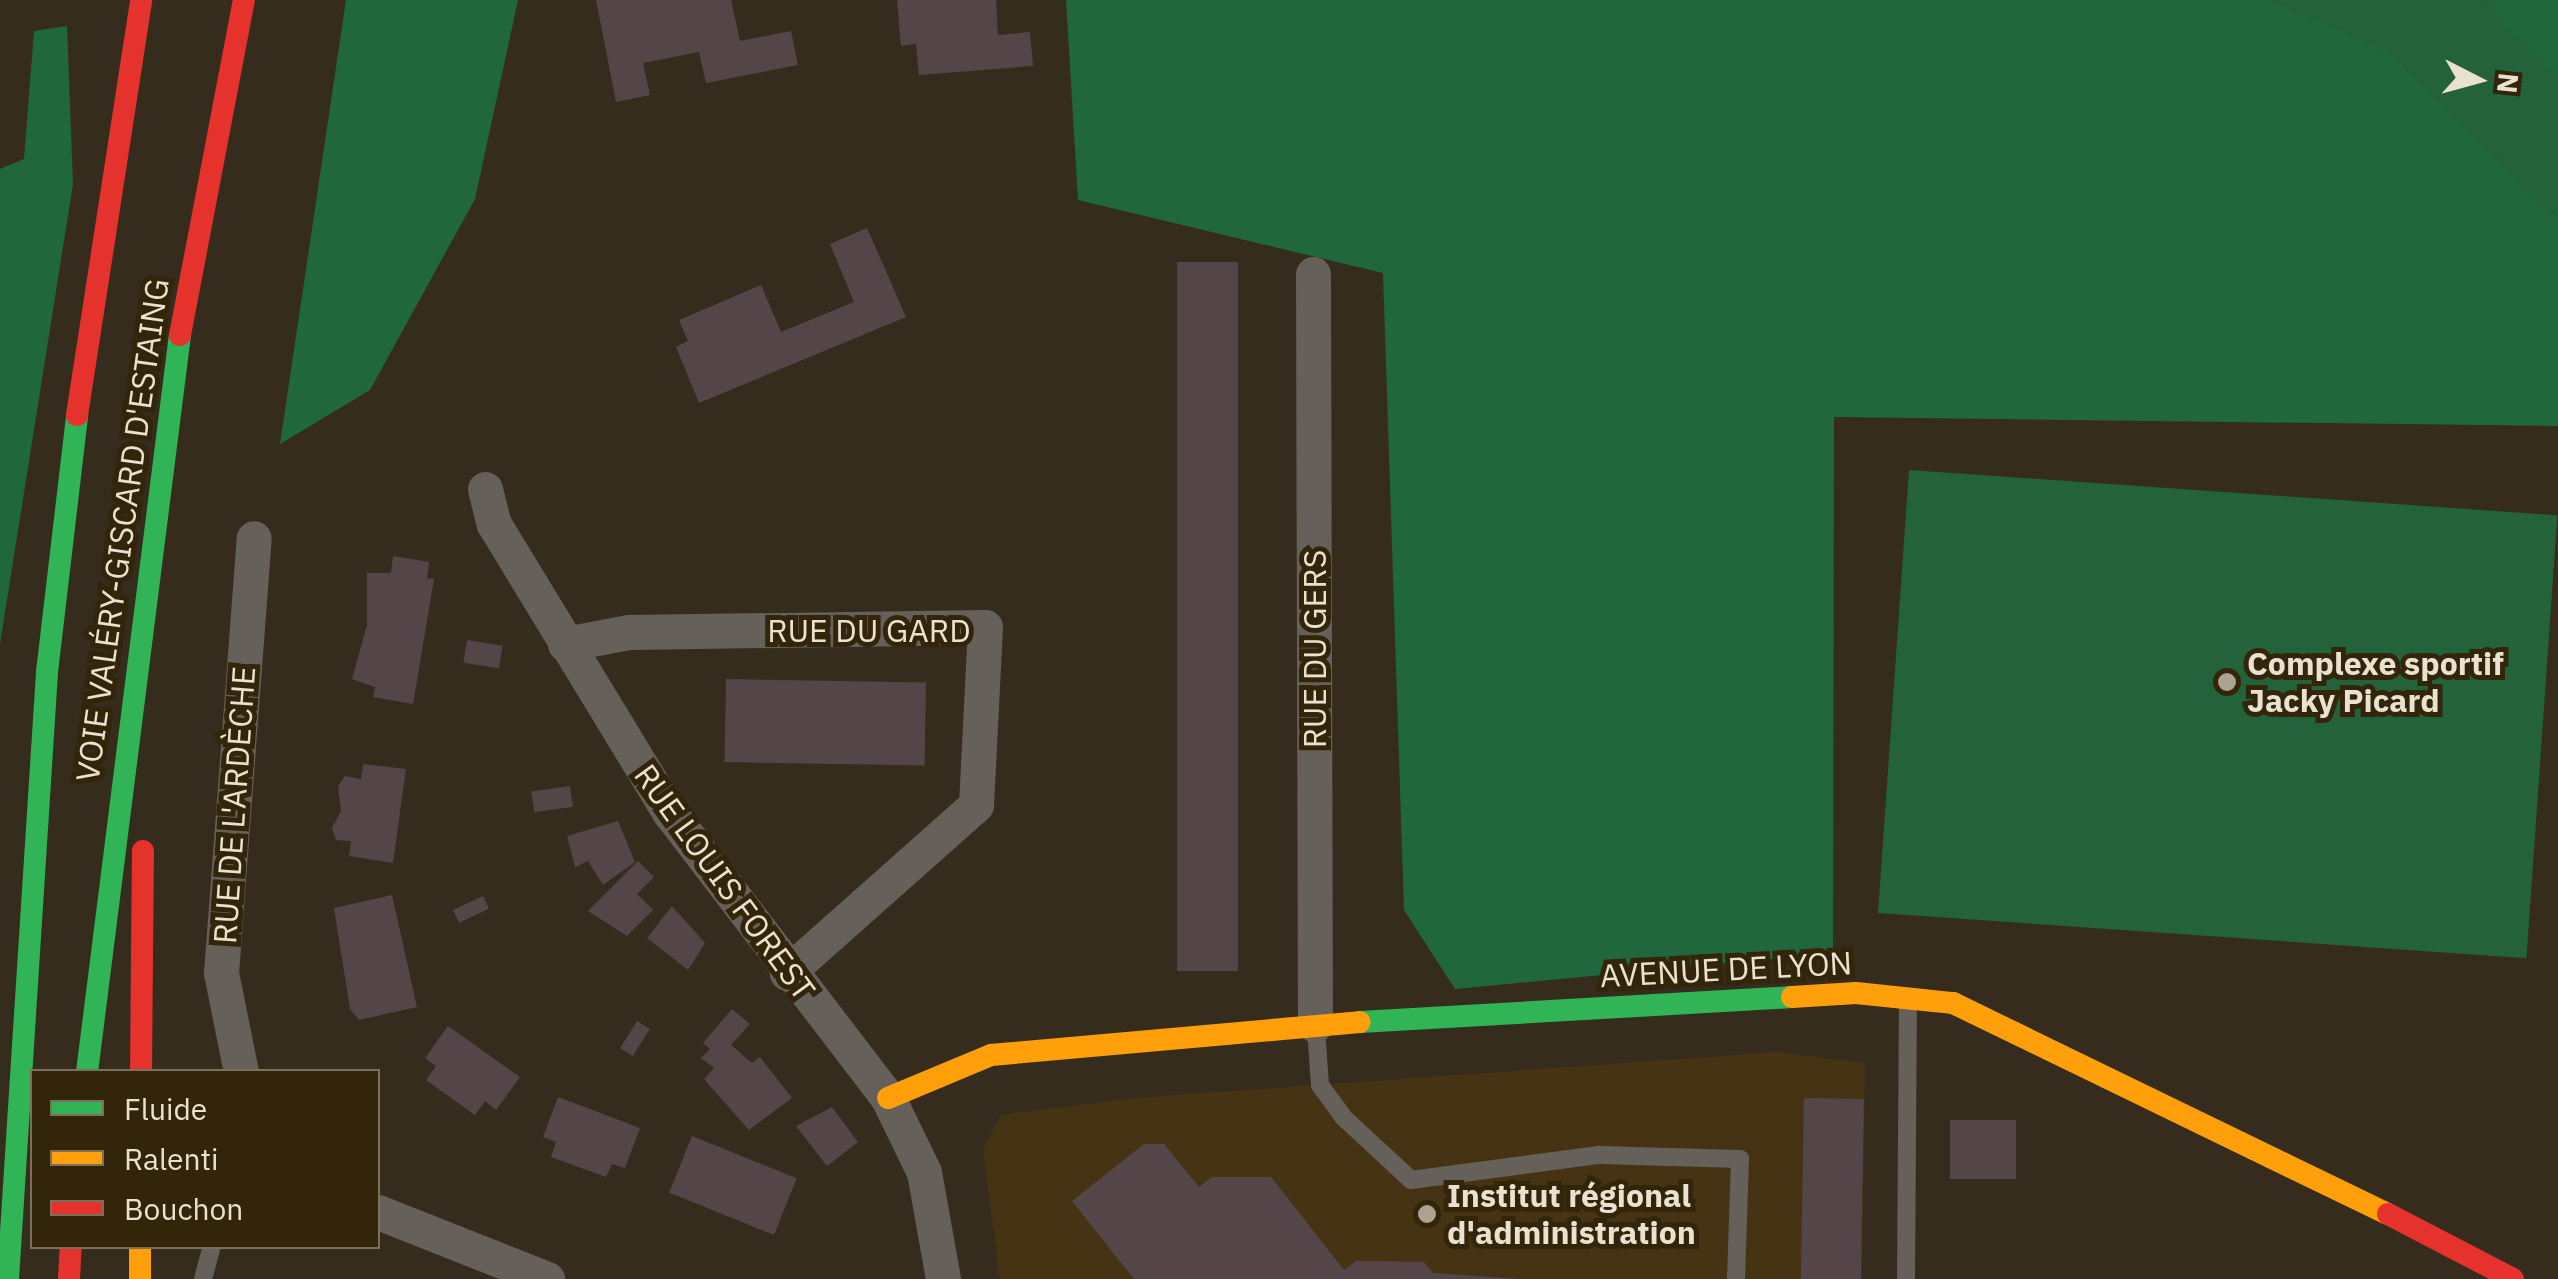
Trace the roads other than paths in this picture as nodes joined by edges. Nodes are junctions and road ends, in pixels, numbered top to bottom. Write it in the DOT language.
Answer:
graph roads {
  1 [pos="142,0"];
  2 [pos="244,0"];
  3 [pos="1313,274"];
  4 [pos="486,490"];
  5 [pos="254,538"];
  6 [pos="144,574"];
  7 [pos="565,644"];
  8 [pos="786,973"];
  9 [pos="1908,998"];
  10 [pos="22,1022"];
  11 [pos="1316,1025"];
  12 [pos="87,1069"];
  13 [pos="142,1069"];
  14 [pos="239,1069"];
  15 [pos="888,1098"];
  16 [pos="0,1140"];
  17 [pos="380,1213"];
  18 [pos="71,1249"];
  19 [pos="140,1249"];
  20 [pos="211,1249"];
  21 [pos="8,1279"];
  22 [pos="69,1279"];
  23 [pos="140,1279"];
  24 [pos="203,1279"];
  25 [pos="547,1279"];
  26 [pos="943,1279"];
  27 [pos="1736,1279"];
  28 [pos="1906,1279"];
  29 [pos="2512,1279"];
  1 -- 10 [label="main road, VOIE VALÉRY-GISCARD D'ESTAING"];
  2 -- 6 [label="main road, VOIE VALÉRY-GISCARD D'ESTAING"];
  3 -- 11 [label="street, RUE DU GERS"];
  4 -- 7 [label="street, RUE LOUIS FOREST"];
  5 -- 14 [label="street, RUE DE L'ARDÈCHE"];
  6 -- 12 [label="main road, VOIE VALÉRY-GISCARD D'ESTAING"];
  6 -- 13 [label="main road"];
  7 -- 8 [label="street, RUE LOUIS FOREST"];
  7 -- 8 [label="street, RUE DU GARD"];
  8 -- 15 [label="street, RUE LOUIS FOREST"];
  9 -- 11 [label="main road, AVENUE DE LYON"];
  9 -- 28 [label="lane"];
  9 -- 29 [label="main road, AVENUE DE LYON"];
  10 -- 16 [label="main road"];
  10 -- 21 [label="main road, VOIE VALÉRY-GISCARD D'ESTAING"];
  11 -- 15 [label="main road, AVENUE DE LYON"];
  11 -- 27 [label="lane"];
  15 -- 26 [label="street, RUE LOUIS FOREST"];
  17 -- 25 [label="street"];
  18 -- 22 [label="main road"];
  19 -- 23 [label="main road"];
  20 -- 24 [label="lane"];
}
